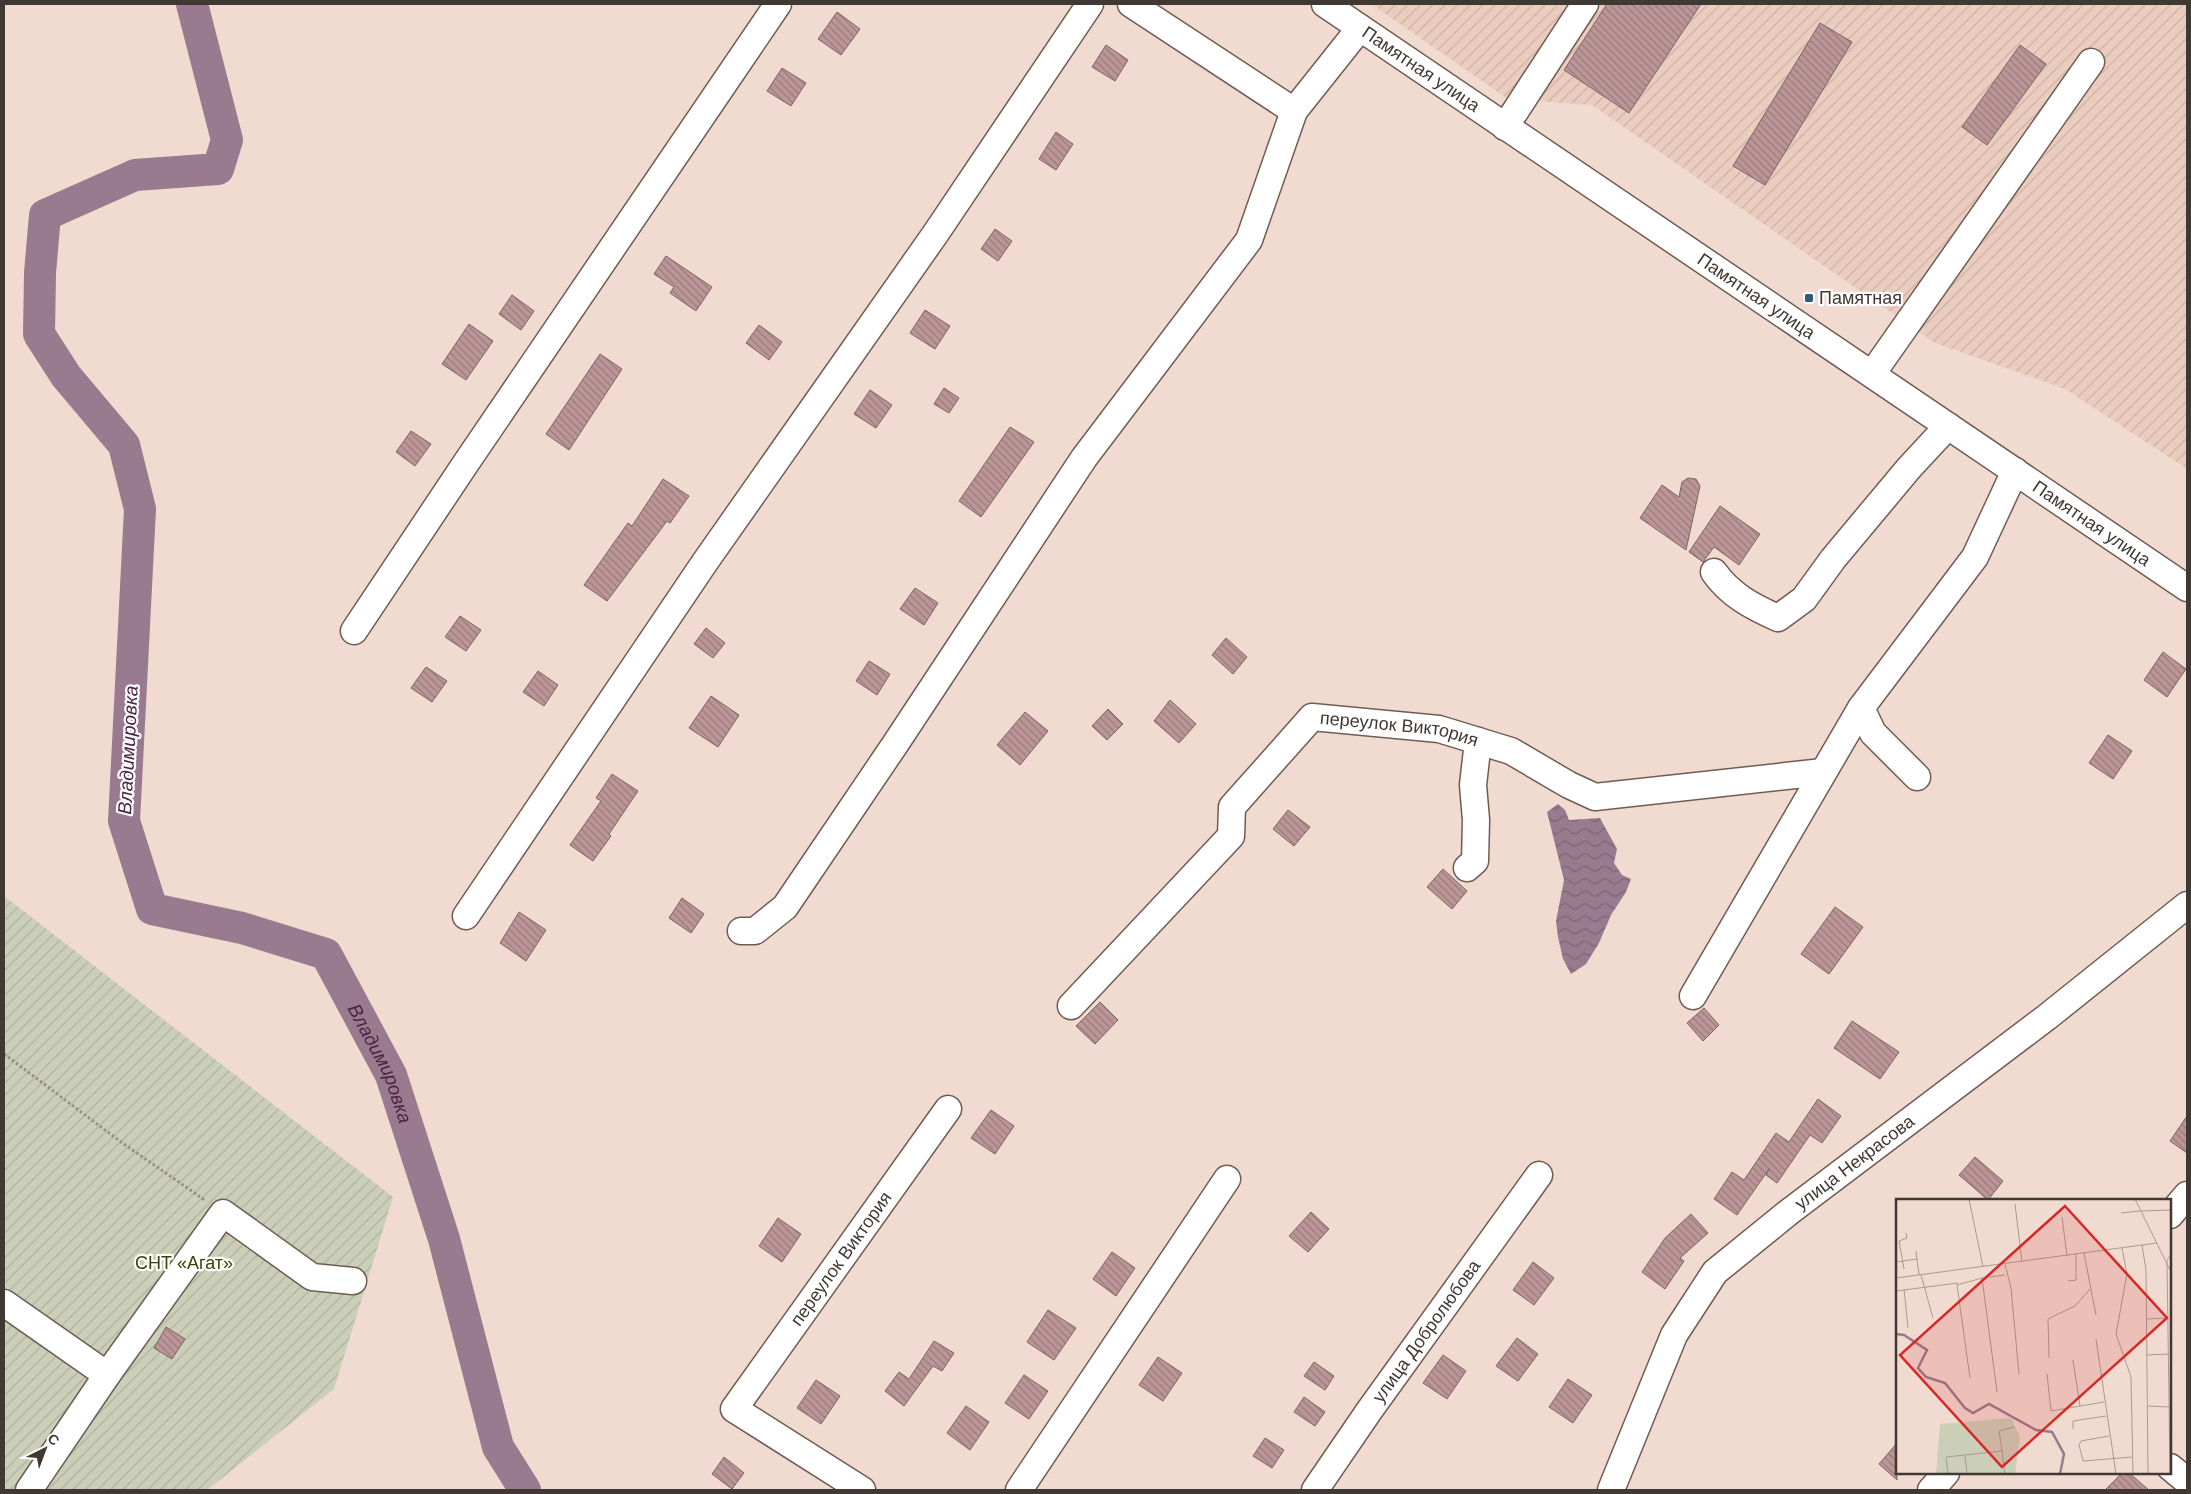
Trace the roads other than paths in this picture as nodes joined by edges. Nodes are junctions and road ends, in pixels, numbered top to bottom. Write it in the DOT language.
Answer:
graph roads {
  1 [pos="778,4"];
  2 [pos="1090,4"];
  3 [pos="1131,4"];
  4 [pos="1325,4"];
  5 [pos="1585,4"];
  6 [pos="1360,28"];
  7 [pos="2091,62"];
  8 [pos="1294,111"];
  9 [pos="1505,127"];
  10 [pos="1872,374"];
  11 [pos="1948,426"];
  12 [pos="2015,471"];
  13 [pos="1714,572"];
  14 [pos="2187,588"];
  15 [pos="354,631"];
  16 [pos="1861,708"];
  17 [pos="1478,741"];
  18 [pos="1823,772"];
  19 [pos="1916,777"];
  20 [pos="1468,868"];
  21 [pos="2187,905"];
  22 [pos="466,916"];
  23 [pos="741,931"];
  24 [pos="1693,996"];
  25 [pos="1071,1006"];
  26 [pos="948,1108"];
  27 [pos="1539,1175"];
  28 [pos="1228,1179"];
  29 [pos="2187,1195"];
  30 [pos="2171,1214"];
  31 [pos="353,1281"];
  32 [pos="4,1303"];
  33 [pos="107,1375"];
  34 [pos="2171,1468"];
  35 [pos="1945,1474"];
  36 [pos="2187,1481"];
  37 [pos="29,1490"];
  38 [pos="862,1490"];
  39 [pos="1019,1490"];
  40 [pos="1315,1490"];
  41 [pos="1611,1490"];
  42 [pos="1931,1490"];
  1 -- 15 [label="street"];
  2 -- 22 [label="street"];
  3 -- 8 [label="street"];
  4 -- 6 [label="street, Памятная улица"];
  5 -- 9 [label="street"];
  6 -- 8 [label="street"];
  6 -- 9 [label="street, Памятная улица"];
  7 -- 10 [label="street"];
  8 -- 23 [label="street"];
  9 -- 10 [label="street, Памятная улица"];
  10 -- 11 [label="street, Памятная улица"];
  11 -- 12 [label="street, Памятная улица"];
  11 -- 13 [label="street"];
  12 -- 14 [label="street, Памятная улица"];
  12 -- 16 [label="street"];
  16 -- 18 [label="street"];
  16 -- 19 [label="street"];
  17 -- 18 [label="street, переулок Виктория"];
  17 -- 20 [label="street"];
  17 -- 25 [label="street, переулок Виктория"];
  18 -- 24 [label="street"];
  21 -- 41 [label="street, улица Некрасова"];
  26 -- 38 [label="street, переулок Виктория"];
  27 -- 40 [label="street, улица Добролюбова"];
  28 -- 39 [label="street"];
  29 -- 30 [label="street"];
  31 -- 33 [label="street"];
  32 -- 33 [label="street"];
  33 -- 37 [label="street"];
  34 -- 36 [label="street"];
  35 -- 42 [label="street"];
}
